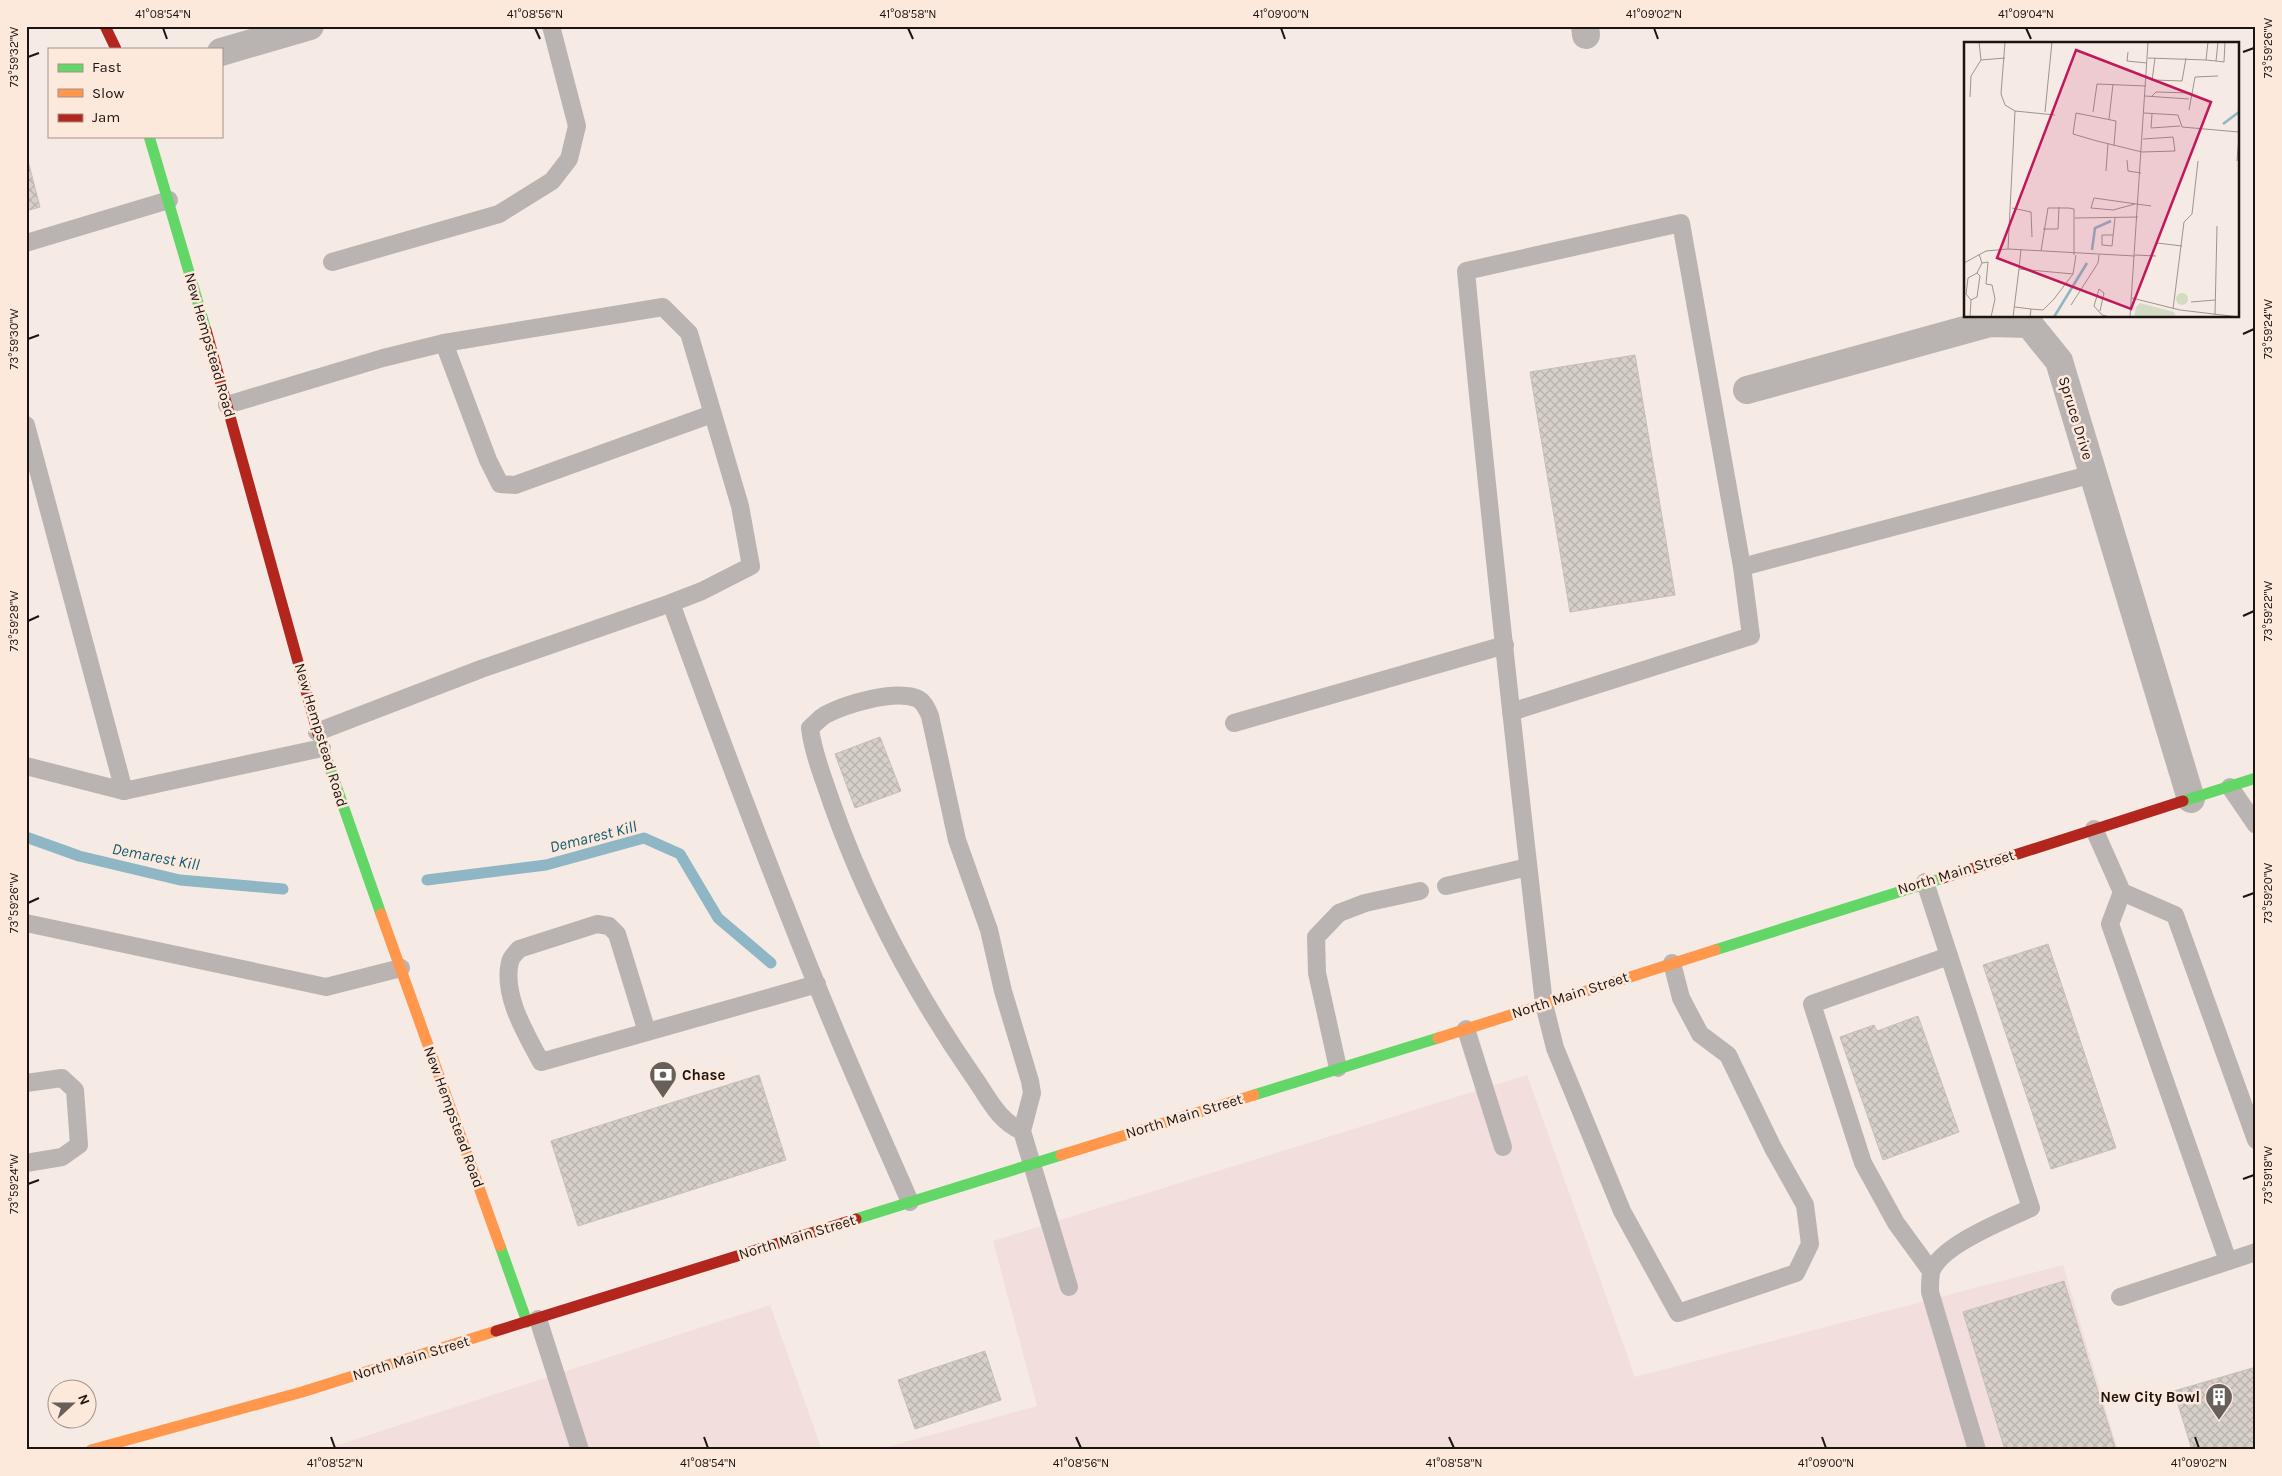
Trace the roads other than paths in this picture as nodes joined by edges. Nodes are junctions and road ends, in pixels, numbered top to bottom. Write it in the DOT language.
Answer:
graph roads {
  1 [pos="105,26"];
  2 [pos="310,26"];
  3 [pos="551,26"];
  4 [pos="116,48"];
  5 [pos="222,52"];
  6 [pos="150,138"];
  7 [pos="169,200"];
  8 [pos="26,243"];
  9 [pos="332,262"];
  10 [pos="444,342"];
  11 [pos="1747,390"];
  12 [pos="227,404"];
  13 [pos="712,414"];
  14 [pos="26,424"];
  15 [pos="2093,474"];
  16 [pos="1742,567"];
  17 [pos="671,603"];
  18 [pos="1505,645"];
  19 [pos="1511,712"];
  20 [pos="1234,723"];
  21 [pos="320,740"];
  22 [pos="26,766"];
  23 [pos="2256,778"];
  24 [pos="2230,786"];
  25 [pos="124,791"];
  26 [pos="2192,799"];
  27 [pos="2256,825"];
  28 [pos="2094,829"];
  29 [pos="1528,867"];
  30 [pos="1925,882"];
  31 [pos="1446,886"];
  32 [pos="1420,891"];
  33 [pos="2122,892"];
  34 [pos="26,923"];
  35 [pos="1949,956"];
  36 [pos="1672,963"];
  37 [pos="401,968"];
  38 [pos="817,984"];
  39 [pos="1544,1004"];
  40 [pos="1466,1029"];
  41 [pos="647,1032"];
  42 [pos="1338,1068"];
  43 [pos="26,1083"];
  44 [pos="1022,1131"];
  45 [pos="2256,1140"];
  46 [pos="1503,1147"];
  47 [pos="26,1163"];
  48 [pos="1031,1164"];
  49 [pos="910,1202"];
  50 [pos="2256,1252"];
  51 [pos="2228,1261"];
  52 [pos="1931,1272"];
  53 [pos="1069,1287"];
  54 [pos="2120,1297"];
  55 [pos="533,1320"];
  56 [pos="110,1448"];
  57 [pos="92,1450"];
  58 [pos="580,1450"];
  59 [pos="1977,1450"];
  1 -- 4 [label="street"];
  2 -- 5 [label="street"];
  3 -- 9 [label="lane"];
  6 -- 7 [label="street, New Hempstead Road"];
  7 -- 8 [label="lane"];
  7 -- 12 [label="street, New Hempstead Road"];
  10 -- 12 [label="lane"];
  10 -- 13 [label="lane"];
  10 -- 13 [label="lane"];
  11 -- 15 [label="street, Spruce Drive"];
  12 -- 21 [label="street, New Hempstead Road"];
  13 -- 17 [label="lane"];
  14 -- 25 [label="lane"];
  15 -- 16 [label="lane"];
  15 -- 26 [label="street, Spruce Drive"];
  16 -- 18 [label="lane"];
  16 -- 19 [label="lane"];
  17 -- 21 [label="lane"];
  17 -- 38 [label="lane"];
  18 -- 19 [label="lane"];
  18 -- 20 [label="lane"];
  19 -- 29 [label="lane"];
  21 -- 25 [label="lane"];
  21 -- 37 [label="street, New Hempstead Road"];
  22 -- 25 [label="lane"];
  23 -- 24 [label="street, North Main Street"];
  24 -- 26 [label="street, North Main Street"];
  24 -- 27 [label="lane"];
  26 -- 28 [label="street, North Main Street"];
  28 -- 30 [label="street, North Main Street"];
  28 -- 33 [label="lane"];
  29 -- 31 [label="lane"];
  29 -- 39 [label="lane"];
  30 -- 35 [label="lane"];
  30 -- 36 [label="street, North Main Street"];
  32 -- 42 [label="lane"];
  33 -- 45 [label="lane"];
  33 -- 51 [label="lane"];
  34 -- 37 [label="lane"];
  35 -- 52 [label="lane"];
  35 -- 52 [label="lane"];
  36 -- 39 [label="street, North Main Street"];
  36 -- 39 [label="lane"];
  37 -- 55 [label="street, New Hempstead Road"];
  38 -- 41 [label="lane"];
  38 -- 49 [label="lane"];
  39 -- 40 [label="street, North Main Street"];
  40 -- 42 [label="street, North Main Street"];
  40 -- 46 [label="lane"];
  41 -- 41 [label="lane"];
  42 -- 48 [label="street, North Main Street"];
  43 -- 47 [label="lane"];
  44 -- 44 [label="lane"];
  44 -- 48 [label="lane"];
  48 -- 49 [label="street, North Main Street"];
  48 -- 53 [label="lane"];
  49 -- 55 [label="street, North Main Street"];
  50 -- 51 [label="lane"];
  51 -- 54 [label="lane"];
  52 -- 59 [label="lane"];
  55 -- 56 [label="street, North Main Street"];
  55 -- 58 [label="lane"];
  56 -- 57 [label="street, North Main Street"];
}
